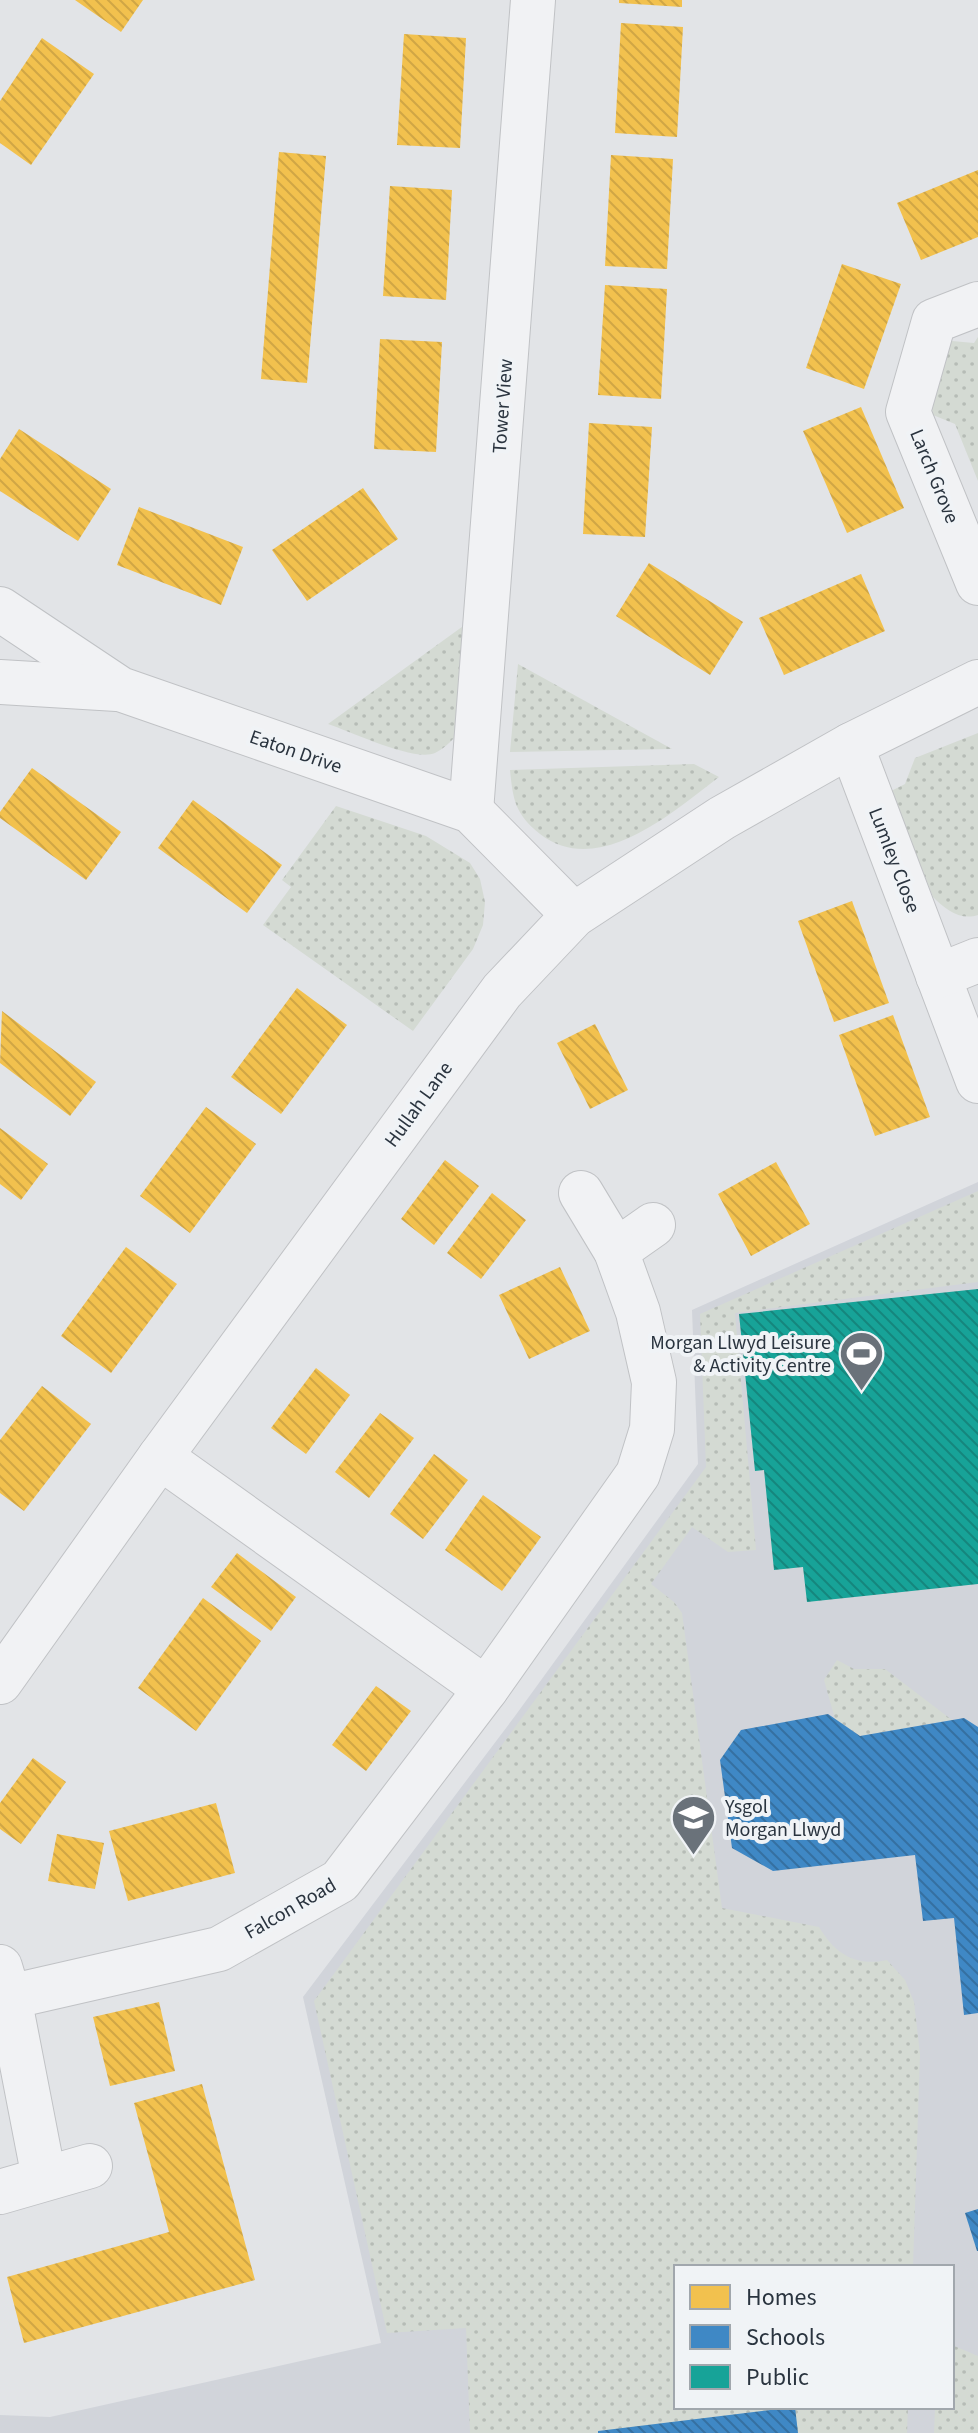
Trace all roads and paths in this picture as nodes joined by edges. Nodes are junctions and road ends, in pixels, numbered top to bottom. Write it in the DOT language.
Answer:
graph roads {
  1 [pos="533,0"];
  2 [pos="978,304"];
  3 [pos="978,583"];
  4 [pos="0,609"];
  5 [pos="0,682"];
  6 [pos="978,682"];
  7 [pos="120,689"];
  8 [pos="851,745"];
  9 [pos="471,811"];
  10 [pos="574,915"];
  11 [pos="978,960"];
  12 [pos="938,976"];
  13 [pos="978,1081"];
  14 [pos="581,1193"];
  15 [pos="653,1225"];
  16 [pos="616,1251"];
  17 [pos="160,1457"];
  18 [pos="0,1682"];
  19 [pos="486,1689"];
  20 [pos="4,1982"];
  21 [pos="90,2166"];
  22 [pos="44,2178"];
  23 [pos="0,2192"];
  1 -- 9 [label="street, Tower View"];
  2 -- 3 [label="street, Larch Grove"];
  4 -- 7 [label="street, Eaton Drive"];
  5 -- 7 [label="street"];
  6 -- 8 [label="street, Hullah Lane"];
  7 -- 9 [label="street, Eaton Drive"];
  8 -- 10 [label="street, Hullah Lane"];
  8 -- 12 [label="street, Lumley Close"];
  9 -- 10 [label="street, Eaton Drive"];
  10 -- 17 [label="street, Hullah Lane"];
  11 -- 12 [label="street"];
  12 -- 13 [label="street, Lumley Close"];
  14 -- 16 [label="street, Falcon Road"];
  15 -- 16 [label="street"];
  16 -- 19 [label="street, Falcon Road"];
  17 -- 18 [label="street, Hullah Lane"];
  17 -- 19 [label="street"];
  19 -- 20 [label="street, Falcon Road"];
  20 -- 22 [label="street, Falcon Road"];
  21 -- 22 [label="street"];
  22 -- 23 [label="street"];
}
